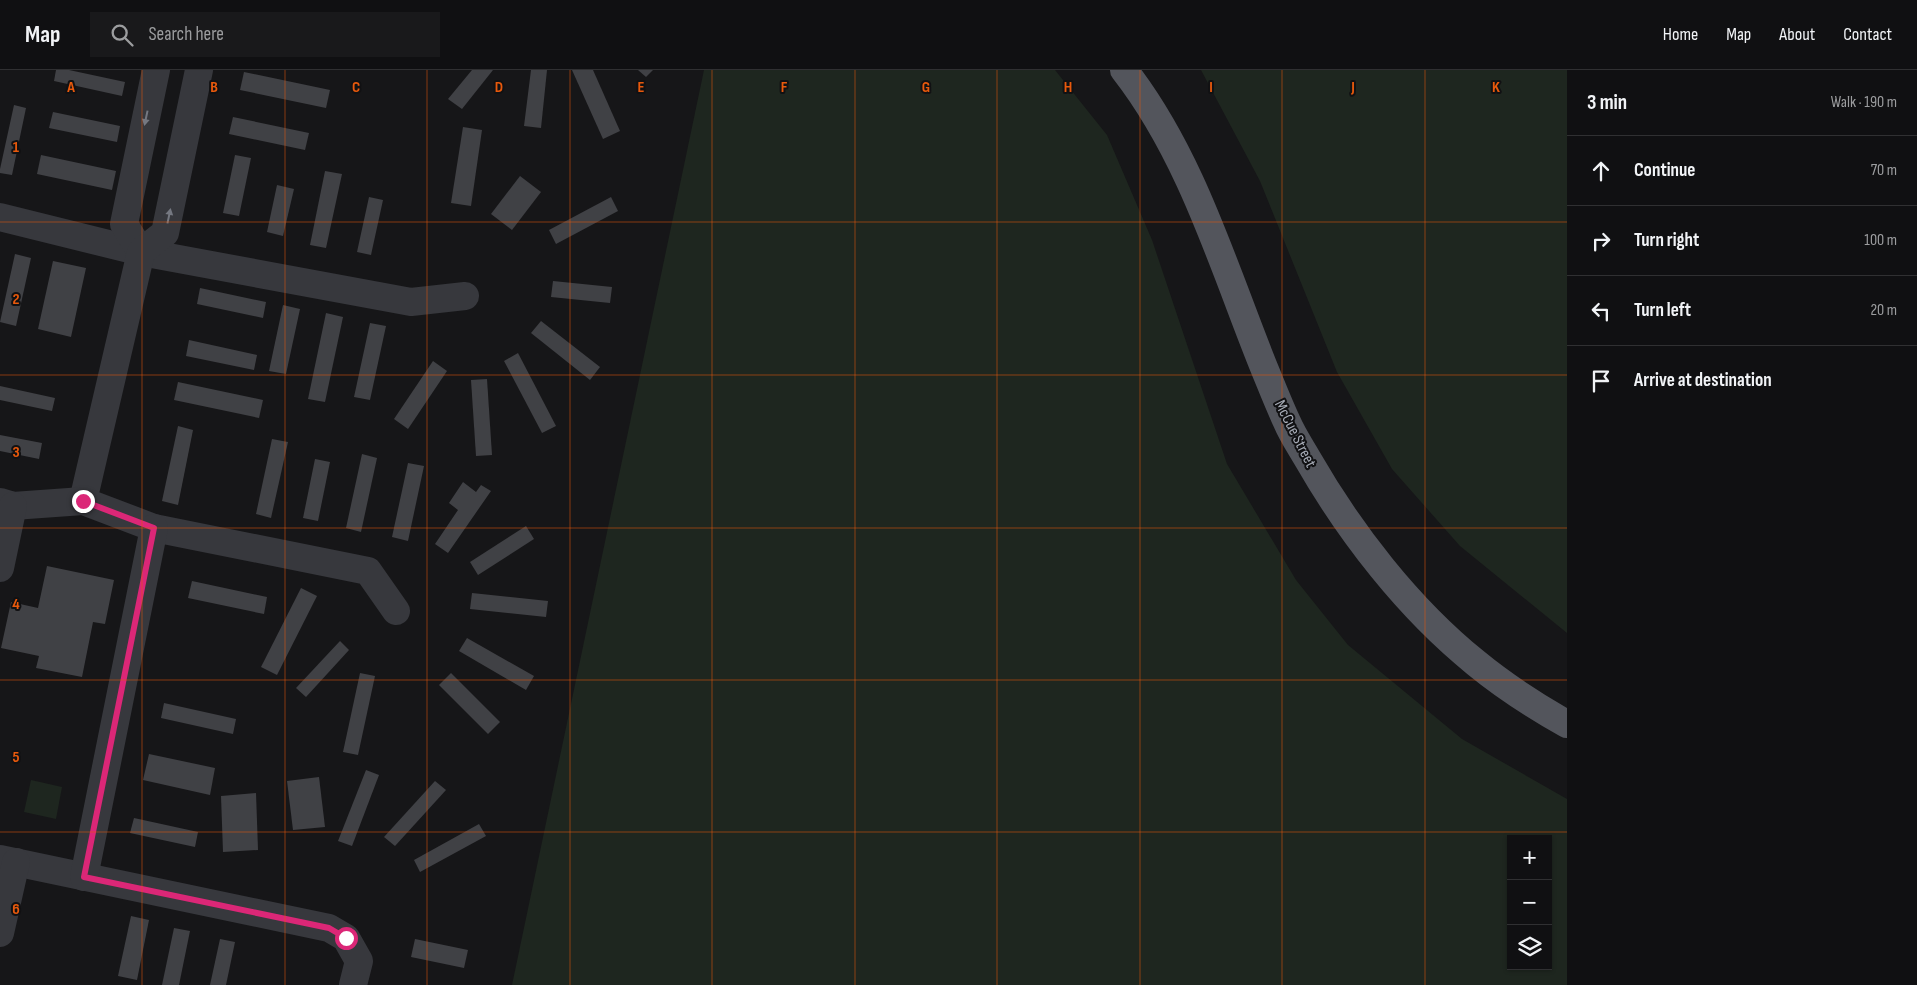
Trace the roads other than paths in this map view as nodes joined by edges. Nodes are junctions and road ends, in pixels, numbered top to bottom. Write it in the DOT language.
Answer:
graph roads {
  1 [pos="156,70"];
  2 [pos="199,70"];
  3 [pos="1124,70"];
  4 [pos="0,217"];
  5 [pos="141,252"];
  6 [pos="464,296"];
  7 [pos="83,501"];
  8 [pos="6,504"];
  9 [pos="154,528"];
  10 [pos="0,568"];
  11 [pos="396,611"];
  12 [pos="1567,724"];
  13 [pos="8,860"];
  14 [pos="84,877"];
  15 [pos="0,933"];
  16 [pos="353,985"];
  1 -- 5 [label="lane, one-way"];
  5 -- 2 [label="lane, one-way"];
  3 -- 12 [label="main road, McCue Street"];
  4 -- 5 [label="lane"];
  5 -- 6 [label="lane"];
  5 -- 7 [label="lane"];
  7 -- 8 [label="lane"];
  7 -- 9 [label="lane"];
  8 -- 10 [label="lane"];
  9 -- 11 [label="lane"];
  9 -- 14 [label="lane"];
  13 -- 14 [label="lane"];
  13 -- 15 [label="lane"];
  14 -- 16 [label="lane"];
}
